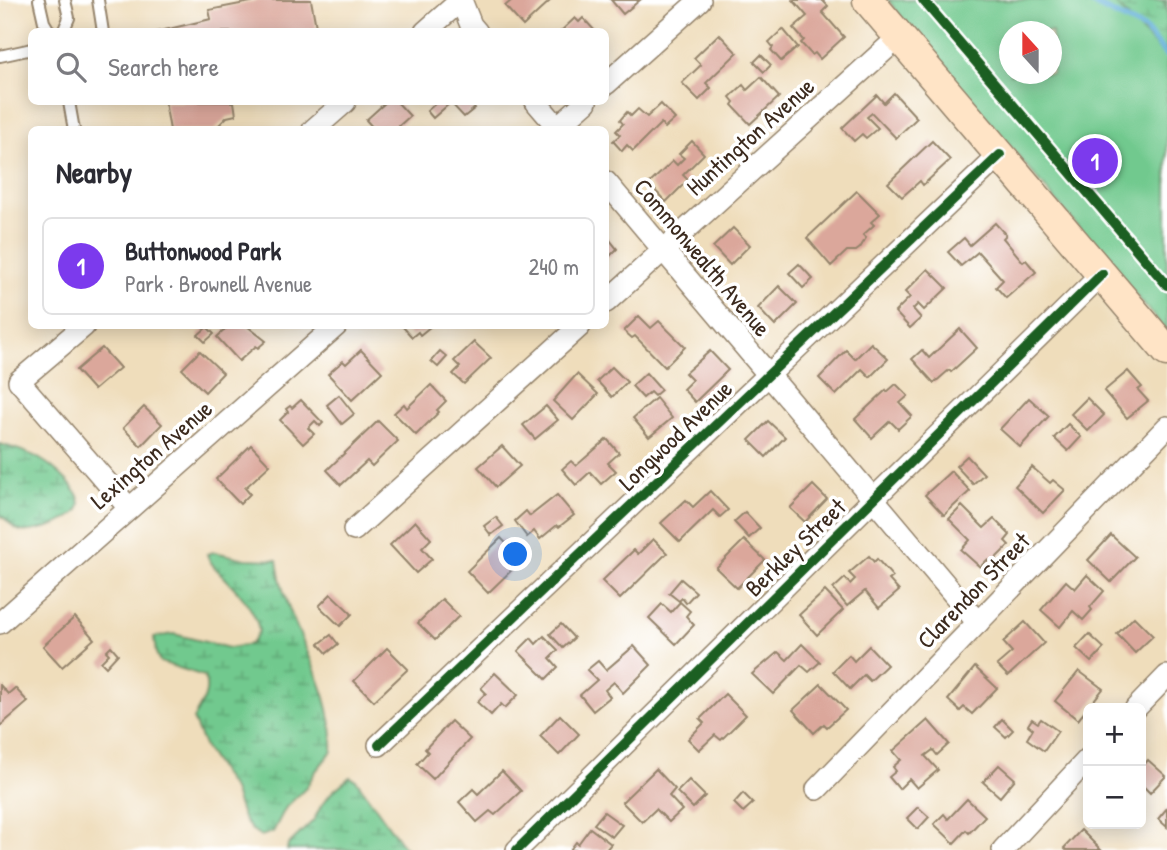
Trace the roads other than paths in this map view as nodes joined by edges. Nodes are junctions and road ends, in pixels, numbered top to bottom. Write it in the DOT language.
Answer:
graph roads {
  1 [pos="39,0"];
  2 [pos="65,0"];
  3 [pos="98,0"];
  4 [pos="461,0"];
  5 [pos="700,0"];
  6 [pos="873,4"];
  7 [pos="48,28"];
  8 [pos="65,28"];
  9 [pos="102,28"];
  10 [pos="430,28"];
  11 [pos="474,28"];
  12 [pos="899,37"];
  13 [pos="28,50"];
  14 [pos="0,57"];
  15 [pos="609,81"];
  16 [pos="70,105"];
  17 [pos="342,105"];
  18 [pos="538,105"];
  19 [pos="583,105"];
  20 [pos="73,126"];
  21 [pos="318,126"];
  22 [pos="555,126"];
  23 [pos="560,126"];
  24 [pos="1000,155"];
  25 [pos="609,186"];
  26 [pos="663,250"];
  27 [pos="1102,274"];
  28 [pos="609,299"];
  29 [pos="80,329"];
  30 [pos="333,329"];
  31 [pos="577,329"];
  32 [pos="1167,351"];
  33 [pos="768,375"];
  34 [pos="1167,427"];
  35 [pos="874,499"];
  36 [pos="130,508"];
  37 [pos="354,530"];
  38 [pos="0,623"];
  39 [pos="978,623"];
  40 [pos="1167,676"];
  41 [pos="1141,703"];
  42 [pos="379,745"];
  43 [pos="1083,764"];
  44 [pos="817,789"];
  45 [pos="517,850"];
  46 [pos="1003,850"];
  1 -- 7 [label="lane"];
  2 -- 8 [label="lane"];
  3 -- 9 [label="lane"];
  4 -- 10 [label="street"];
  4 -- 11 [label="street"];
  5 -- 15 [label="street"];
  6 -- 12 [label="main road"];
  12 -- 24 [label="main road"];
  12 -- 26 [label="street, Huntington Avenue"];
  13 -- 14 [label="lane"];
  16 -- 20 [label="lane"];
  17 -- 21 [label="street"];
  18 -- 22 [label="street"];
  19 -- 23 [label="street"];
  24 -- 27 [label="main road"];
  24 -- 33 [label="street, Longwood Avenue"];
  25 -- 26 [label="street, Commonwealth Avenue"];
  26 -- 28 [label="street, Huntington Avenue"];
  26 -- 33 [label="street, Commonwealth Avenue"];
  27 -- 32 [label="main road"];
  27 -- 35 [label="street, Berkley Street"];
  29 -- 36 [label="street"];
  30 -- 36 [label="street, Lexington Avenue"];
  31 -- 37 [label="street"];
  33 -- 35 [label="street, Commonwealth Avenue"];
  33 -- 42 [label="street, Longwood Avenue"];
  34 -- 39 [label="street, Clarendon Street"];
  35 -- 39 [label="street, Commonwealth Avenue"];
  35 -- 45 [label="street, Berkley Street"];
  36 -- 38 [label="street, Lexington Avenue"];
  39 -- 44 [label="street, Clarendon Street"];
  40 -- 41 [label="street"];
  43 -- 46 [label="street"];
}
